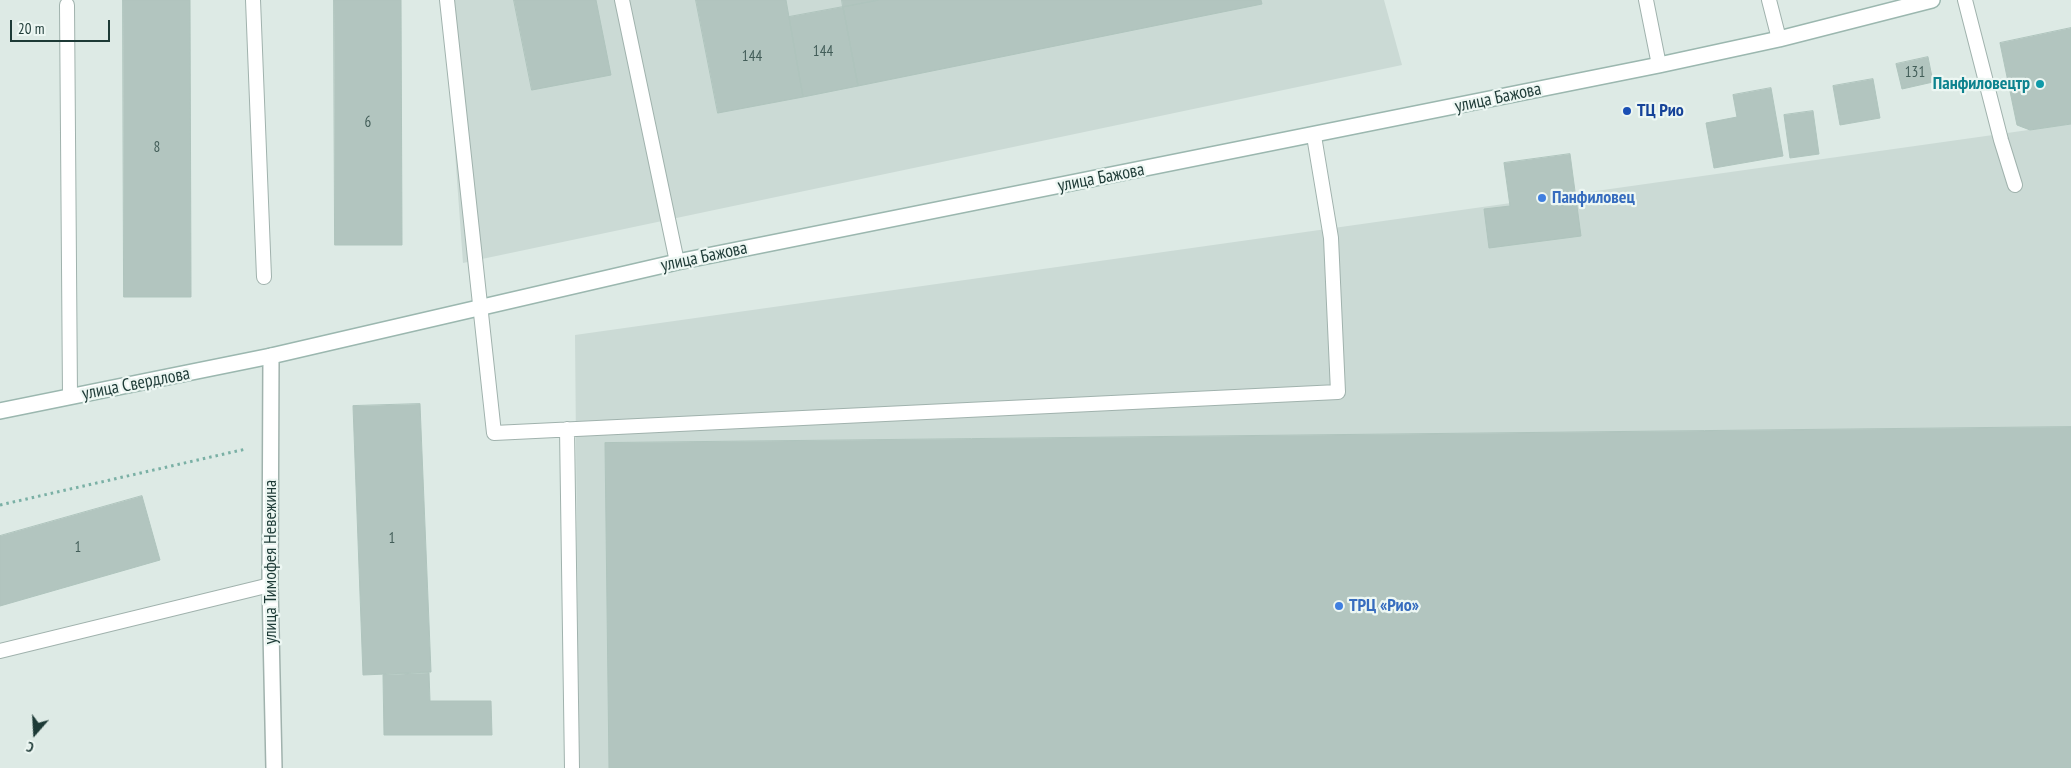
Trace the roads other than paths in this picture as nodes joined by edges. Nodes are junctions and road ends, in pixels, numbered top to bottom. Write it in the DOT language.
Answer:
graph roads {
  1 [pos="253,0"];
  2 [pos="447,0"];
  3 [pos="622,0"];
  4 [pos="1646,0"];
  5 [pos="1769,0"];
  6 [pos="1932,0"];
  7 [pos="1965,0"];
  8 [pos="67,5"];
  9 [pos="1779,39"];
  10 [pos="1659,65"];
  11 [pos="1314,136"];
  12 [pos="2015,185"];
  13 [pos="678,262"];
  14 [pos="264,277"];
  15 [pos="479,308"];
  16 [pos="271,356"];
  17 [pos="70,396"];
  18 [pos="0,411"];
  19 [pos="567,429"];
  20 [pos="270,585"];
  21 [pos="0,651"];
  22 [pos="274,768"];
  23 [pos="572,768"];
  1 -- 14 [label="lane"];
  2 -- 15 [label="lane"];
  3 -- 13 [label="lane"];
  4 -- 10 [label="lane"];
  5 -- 9 [label="lane"];
  6 -- 9 [label="main road, улица Бажова"];
  7 -- 12 [label="lane"];
  8 -- 17 [label="lane"];
  9 -- 10 [label="main road, улица Бажова"];
  10 -- 11 [label="main road, улица Бажова"];
  11 -- 13 [label="main road, улица Бажова"];
  11 -- 19 [label="lane"];
  13 -- 15 [label="main road, улица Бажова"];
  15 -- 16 [label="main road, улица Бажова"];
  15 -- 19 [label="lane"];
  16 -- 17 [label="main road, улица Свердлова"];
  16 -- 20 [label="main road, улица Тимофея Невежина"];
  17 -- 18 [label="main road, улица Свердлова"];
  19 -- 23 [label="lane"];
  20 -- 21 [label="lane"];
  20 -- 22 [label="main road, улица Тимофея Невежина"];
}
